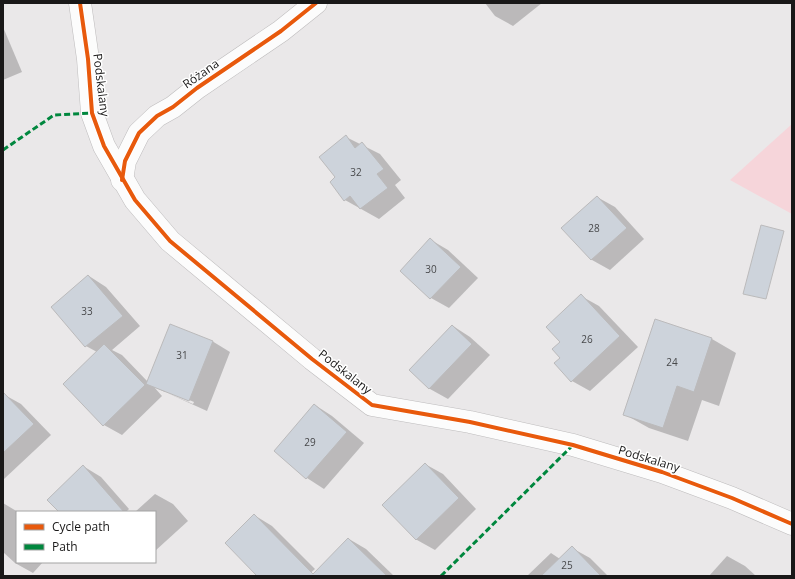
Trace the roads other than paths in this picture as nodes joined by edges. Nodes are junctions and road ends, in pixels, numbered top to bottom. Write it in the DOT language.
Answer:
graph roads {
  1 [pos="80,3"];
  2 [pos="316,3"];
  3 [pos="122,180"];
  4 [pos="792,524"];
  1 -- 3 [label="street, Podskalany"];
  2 -- 3 [label="street, Różana"];
  3 -- 4 [label="street, Podskalany"];
}
